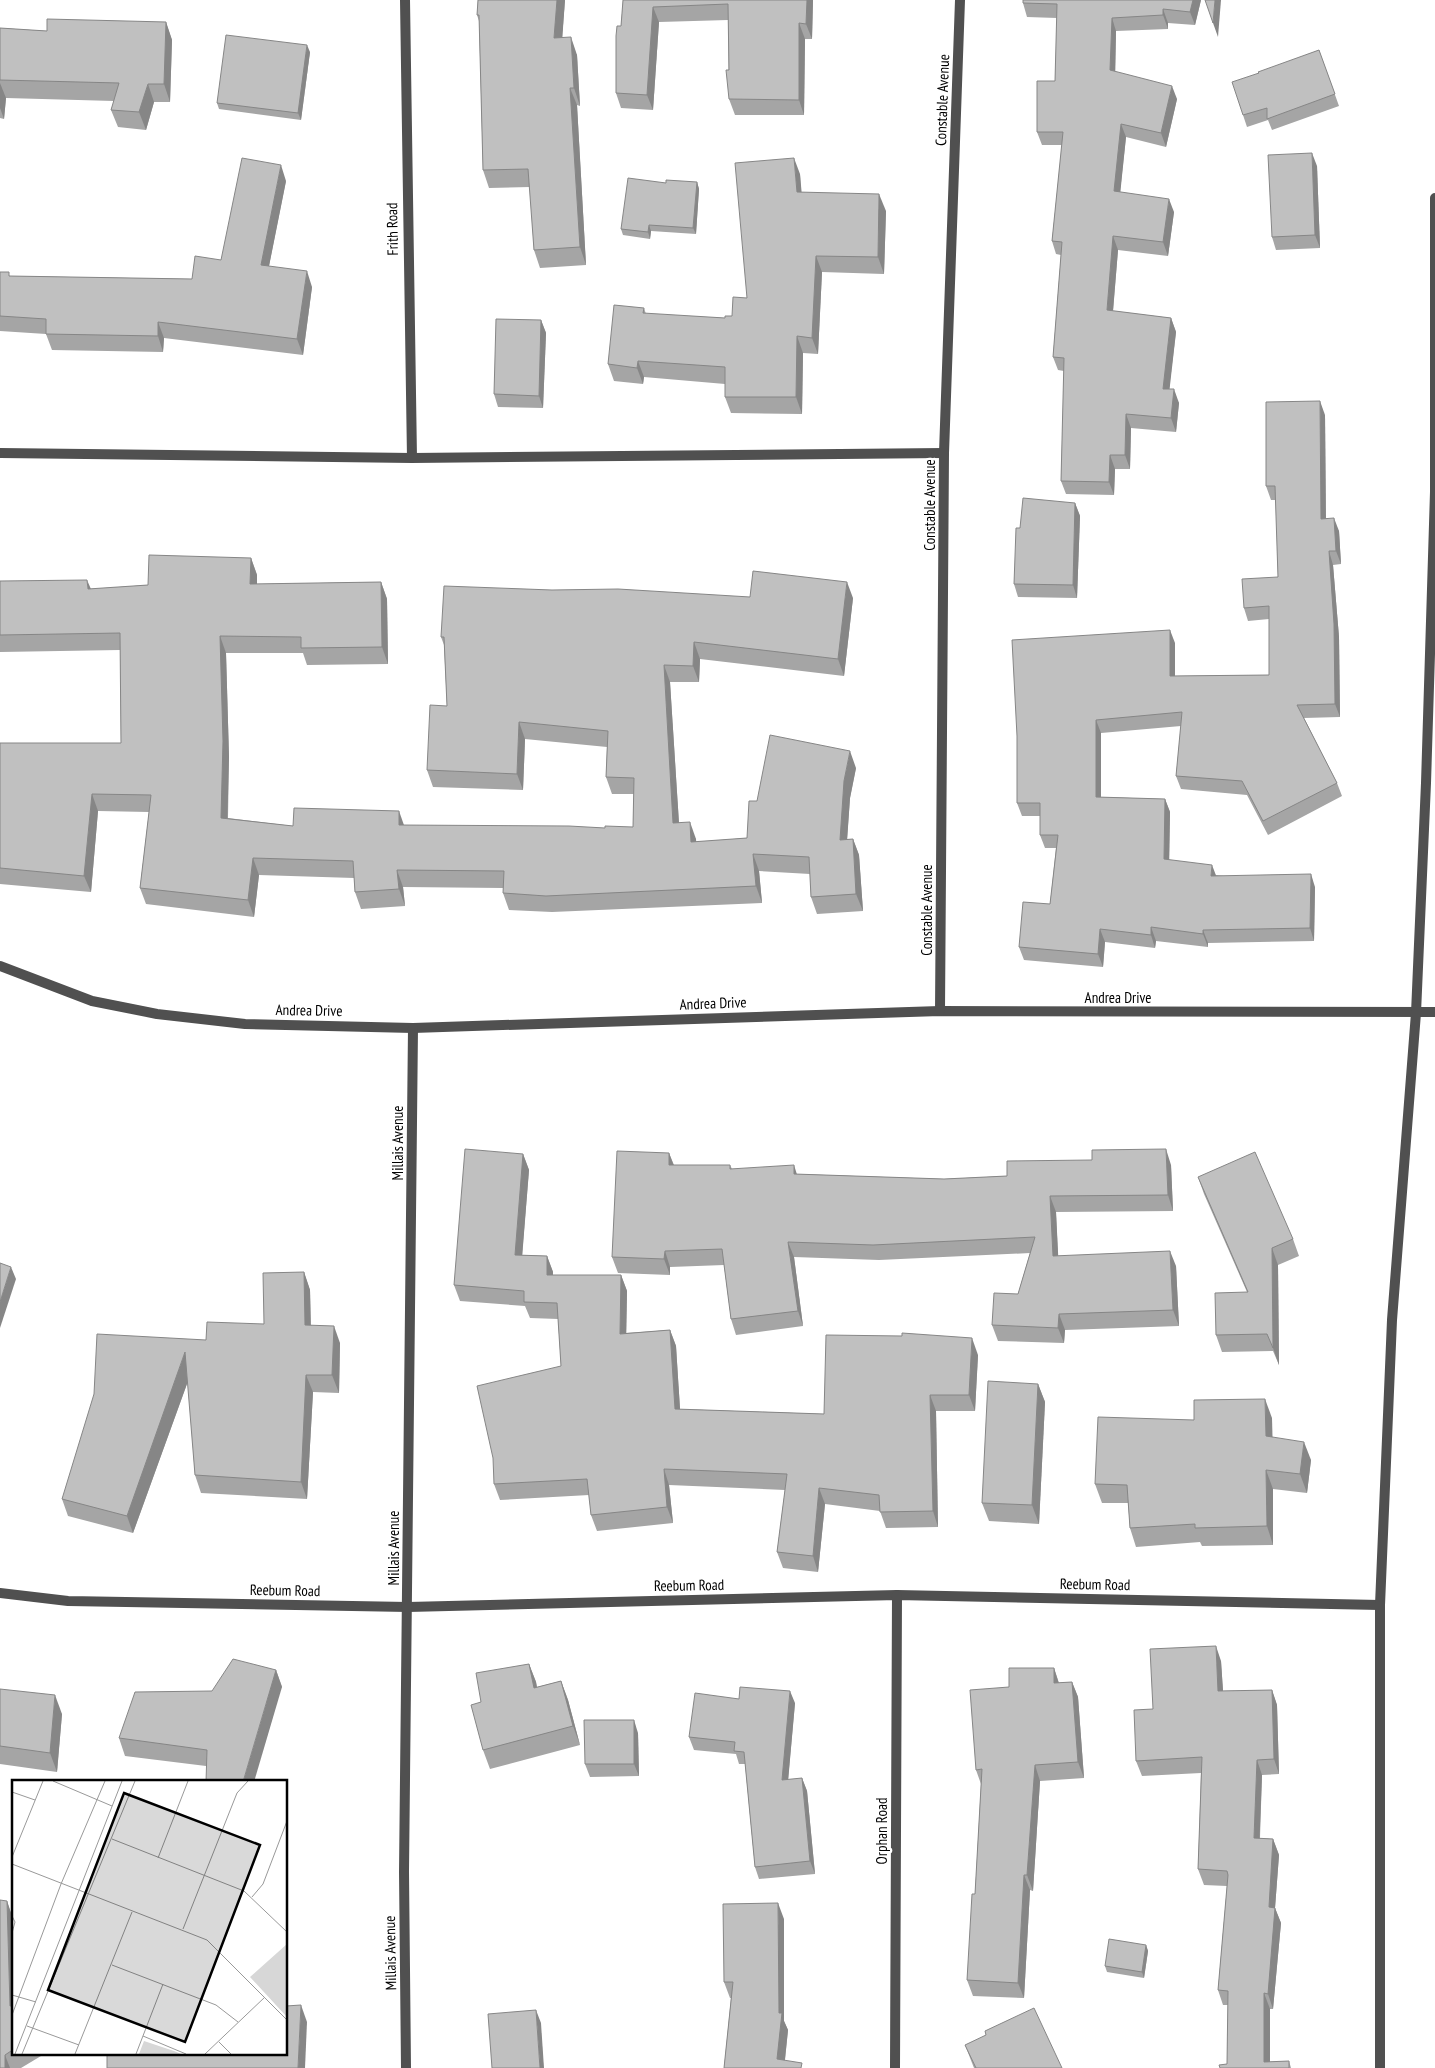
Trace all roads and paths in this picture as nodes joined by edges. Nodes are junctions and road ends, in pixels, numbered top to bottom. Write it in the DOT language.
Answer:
graph roads {
  1 [pos="405,0"];
  2 [pos="960,0"];
  3 [pos="1435,198"];
  4 [pos="0,453"];
  5 [pos="944,454"];
  6 [pos="412,458"];
  7 [pos="0,966"];
  8 [pos="940,1011"];
  9 [pos="1435,1012"];
  10 [pos="1416,1013"];
  11 [pos="413,1028"];
  12 [pos="0,1593"];
  13 [pos="897,1595"];
  14 [pos="1380,1604"];
  15 [pos="408,1607"];
  16 [pos="406,2068"];
  17 [pos="895,2068"];
  18 [pos="1380,2068"];
  1 -- 6 [label="street, Frith Road"];
  2 -- 5 [label="street, Constable Avenue"];
  3 -- 10 [label="street"];
  4 -- 6 [label="street"];
  5 -- 6 [label="street"];
  5 -- 8 [label="street, Constable Avenue"];
  7 -- 11 [label="street, Andrea Drive"];
  8 -- 10 [label="street, Andrea Drive"];
  8 -- 11 [label="street, Andrea Drive"];
  9 -- 10 [label="street, Andrea Drive"];
  10 -- 14 [label="street"];
  11 -- 15 [label="street, Millais Avenue"];
  12 -- 15 [label="street, Reebum Road"];
  13 -- 14 [label="street, Reebum Road"];
  13 -- 15 [label="street, Reebum Road"];
  13 -- 17 [label="street, Orphan Road"];
  14 -- 18 [label="street"];
  15 -- 16 [label="street, Millais Avenue"];
}
